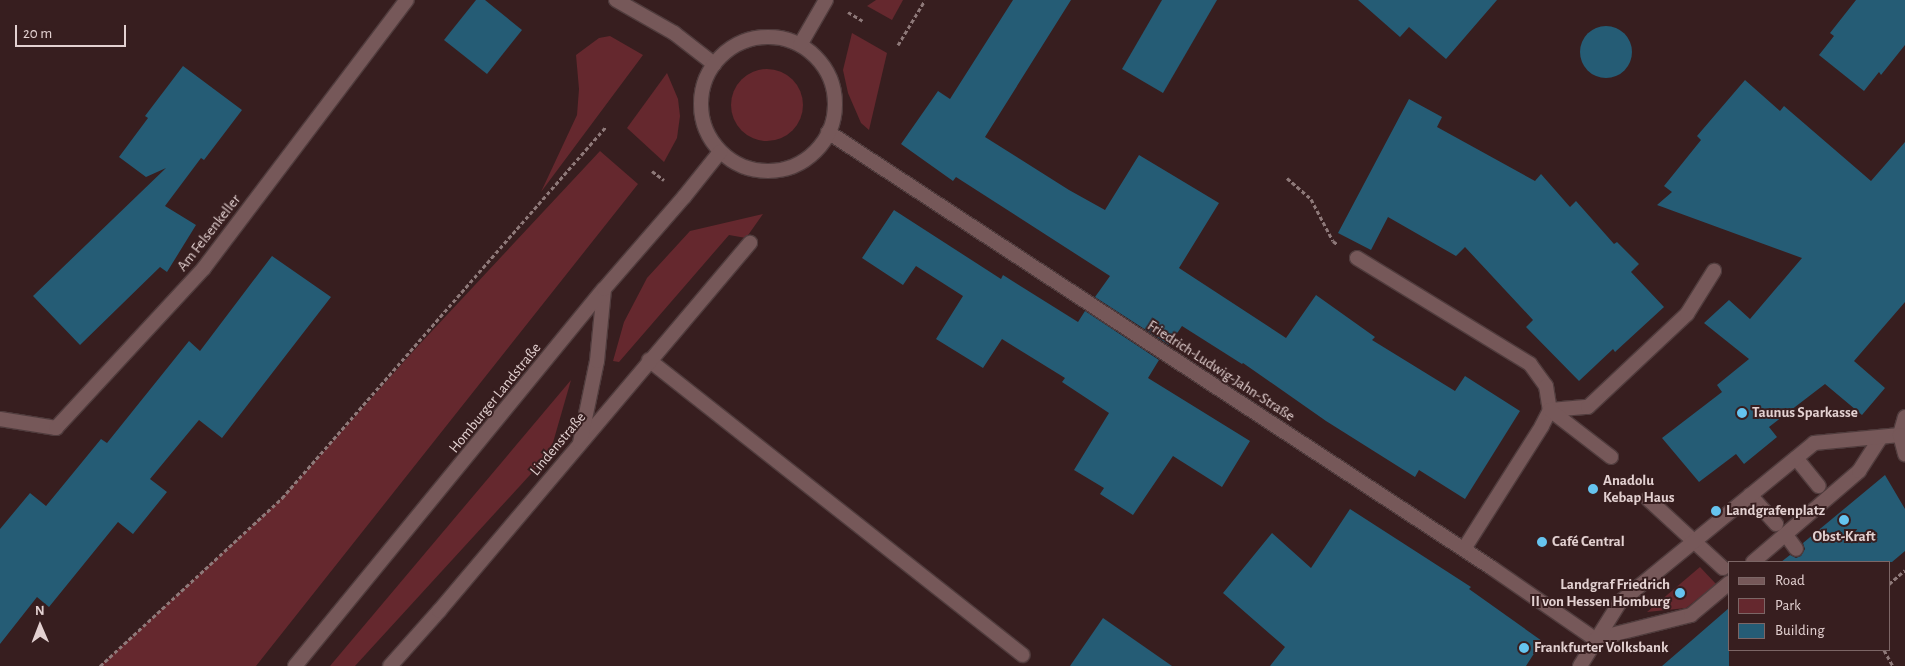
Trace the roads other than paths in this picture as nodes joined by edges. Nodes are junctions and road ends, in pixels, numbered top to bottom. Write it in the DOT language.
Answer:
graph roads {
  1 [pos="406,0"];
  2 [pos="616,0"];
  3 [pos="826,0"];
  4 [pos="800,45"];
  5 [pos="714,64"];
  6 [pos="828,132"];
  7 [pos="720,152"];
  8 [pos="750,243"];
  9 [pos="1357,258"];
  10 [pos="1714,271"];
  11 [pos="604,289"];
  12 [pos="649,360"];
  13 [pos="1550,410"];
  14 [pos="1905,417"];
  15 [pos="0,419"];
  16 [pos="1900,435"];
  17 [pos="1881,437"];
  18 [pos="580,442"];
  19 [pos="1905,454"];
  20 [pos="1611,457"];
  21 [pos="1796,458"];
  22 [pos="1820,486"];
  23 [pos="1750,495"];
  24 [pos="1648,499"];
  25 [pos="1776,524"];
  26 [pos="1786,535"];
  27 [pos="1695,541"];
  28 [pos="1464,549"];
  29 [pos="1796,549"];
  30 [pos="1754,561"];
  31 [pos="1723,568"];
  32 [pos="1728,584"];
  33 [pos="1595,639"];
  34 [pos="1023,655"];
  35 [pos="296,666"];
  36 [pos="390,666"];
  37 [pos="1580,666"];
  1 -- 15 [label="street, Am Felsenkeller"];
  2 -- 5 [label="street"];
  3 -- 4 [label="street"];
  4 -- 5 [label="street"];
  4 -- 6 [label="street"];
  5 -- 7 [label="street"];
  6 -- 7 [label="street"];
  6 -- 28 [label="street, Friedrich-Ludwig-Jahn-Straße"];
  7 -- 11 [label="street, Homburger Landstraße"];
  8 -- 12 [label="street, Lindenstraße"];
  9 -- 13 [label="street"];
  10 -- 13 [label="street"];
  11 -- 18 [label="street"];
  11 -- 35 [label="street, Homburger Landstraße"];
  12 -- 18 [label="street, Lindenstraße"];
  12 -- 34 [label="street"];
  13 -- 20 [label="street"];
  13 -- 28 [label="street"];
  14 -- 16 [label="street"];
  16 -- 17 [label="street"];
  16 -- 19 [label="street"];
  17 -- 21 [label="street"];
  17 -- 26 [label="street"];
  18 -- 36 [label="street, Lindenstraße"];
  21 -- 22 [label="street"];
  21 -- 23 [label="street"];
  23 -- 25 [label="street"];
  23 -- 27 [label="street"];
  24 -- 27 [label="street"];
  26 -- 29 [label="street"];
  26 -- 30 [label="street"];
  27 -- 31 [label="street"];
  27 -- 33 [label="street"];
  28 -- 33 [label="street, Friedrich-Ludwig-Jahn-Straße"];
  32 -- 33 [label="street"];
  33 -- 37 [label="street"];
}
